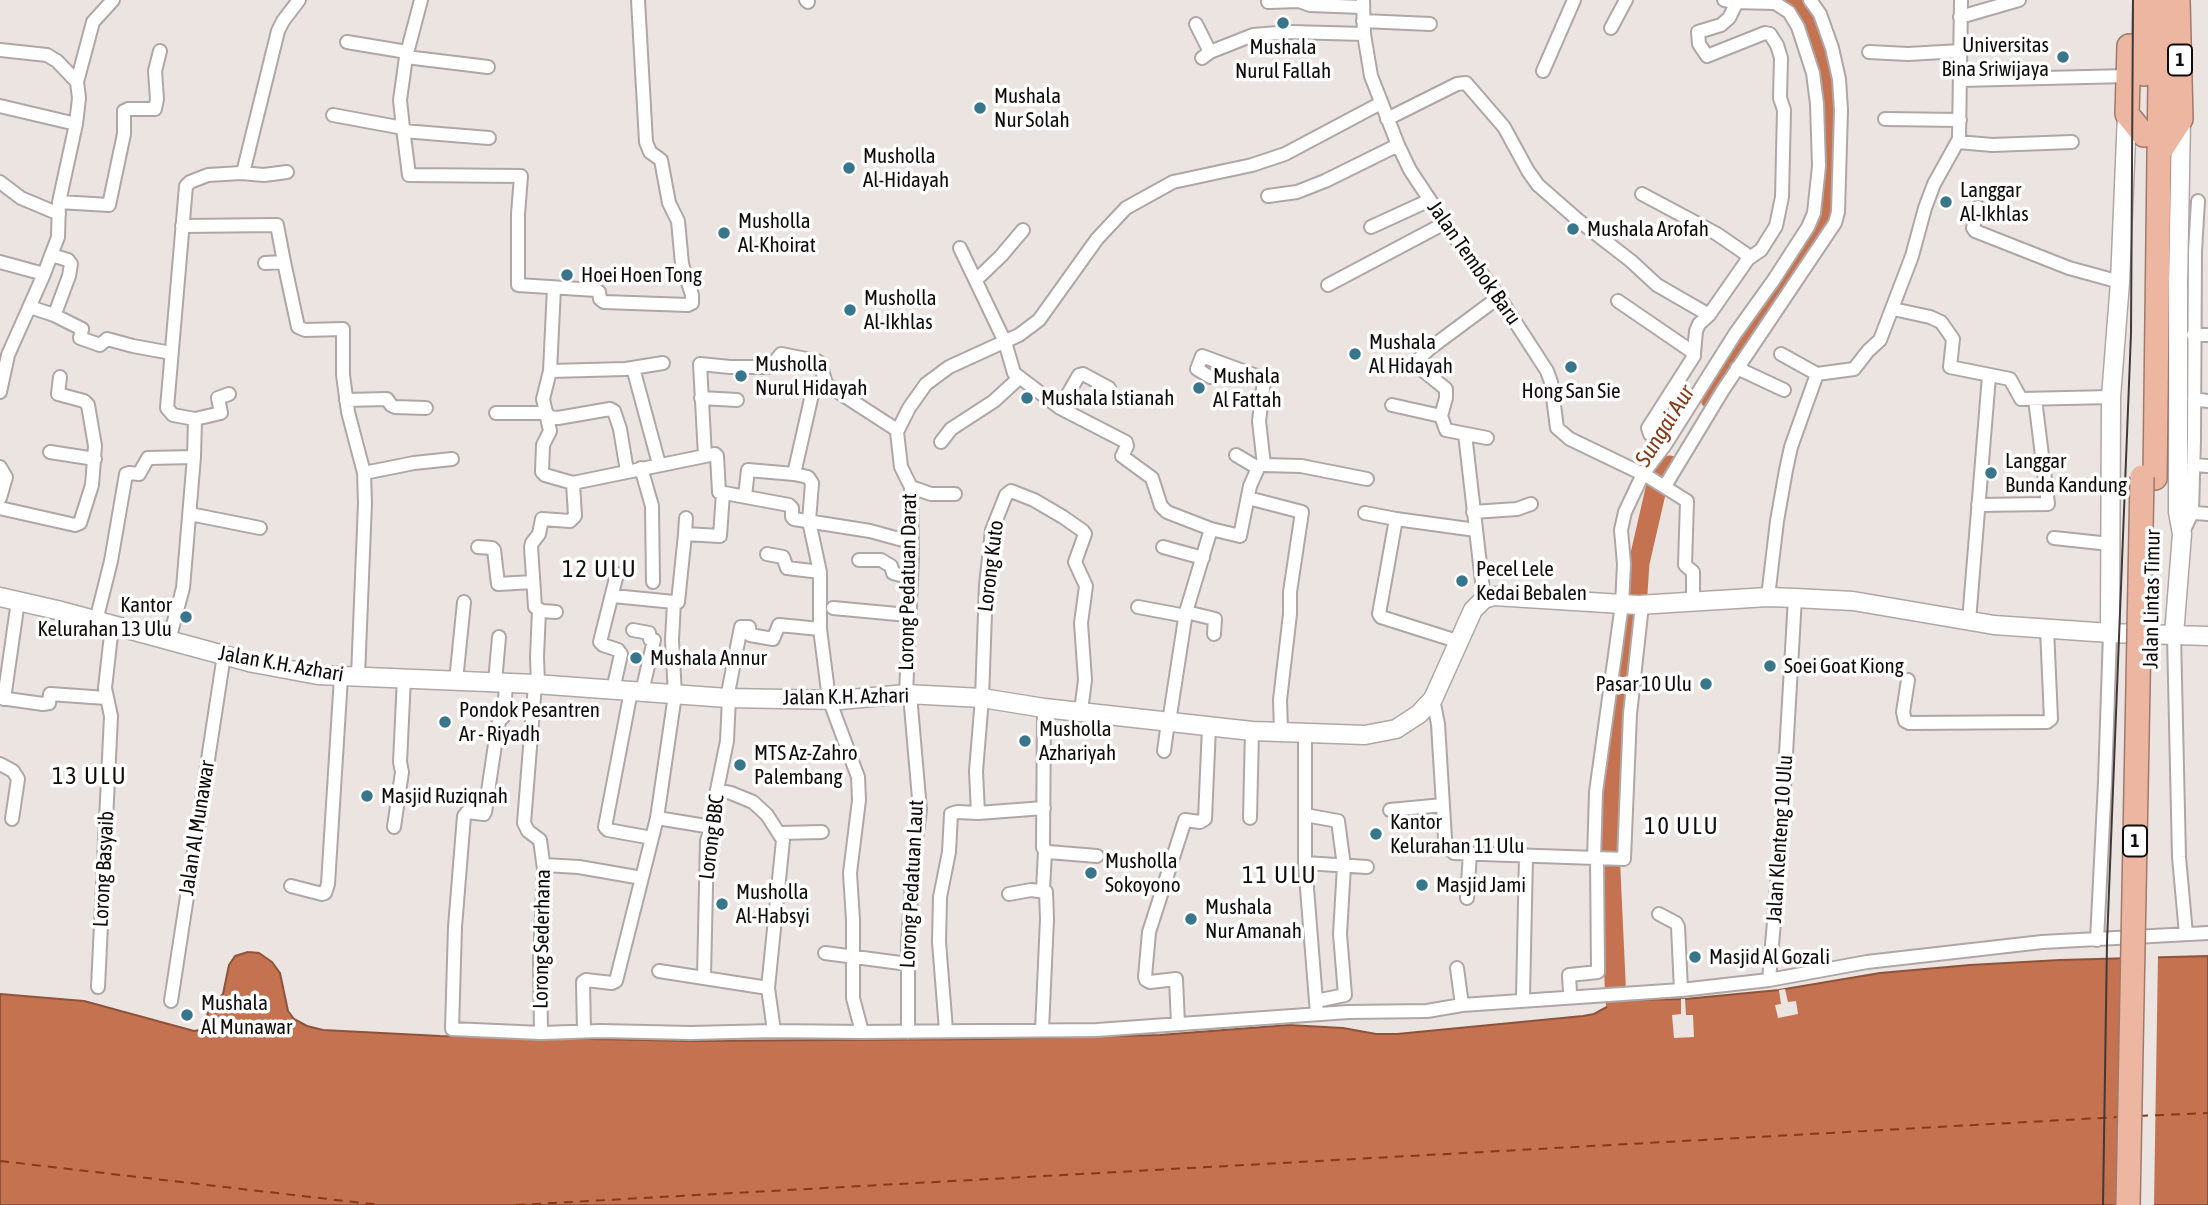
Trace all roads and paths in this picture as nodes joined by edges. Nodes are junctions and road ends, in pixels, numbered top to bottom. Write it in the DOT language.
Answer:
graph roads {
  1 [pos="113,0"];
  2 [pos="299,0"];
  3 [pos="421,0"];
  4 [pos="638,0"];
  5 [pos="1574,0"];
  6 [pos="1628,0"];
  7 [pos="1635,0"];
  8 [pos="1810,0"];
  9 [pos="1961,0"];
  10 [pos="2019,0"];
  11 [pos="2161,0"];
  12 [pos="2178,0"];
  13 [pos="1730,1"];
  14 [pos="1268,2"];
  15 [pos="2142,12"];
  16 [pos="1363,15"];
  17 [pos="1818,15"];
  18 [pos="1960,17"];
  19 [pos="1196,24"];
  20 [pos="1430,24"];
  21 [pos="1800,25"];
  22 [pos="1611,28"];
  23 [pos="347,42"];
  24 [pos="0,50"];
  25 [pos="160,51"];
  26 [pos="1960,51"];
  27 [pos="1869,52"];
  28 [pos="406,55"];
  29 [pos="488,67"];
  30 [pos="1543,71"];
  31 [pos="2129,76"];
  32 [pos="1960,80"];
  33 [pos="77,82"];
  34 [pos="1381,103"];
  35 [pos="0,106"];
  36 [pos="2127,114"];
  37 [pos="333,115"];
  38 [pos="1387,119"];
  39 [pos="1885,119"];
  40 [pos="2181,119"];
  41 [pos="1960,120"];
  42 [pos="76,124"];
  43 [pos="403,130"];
  44 [pos="2144,135"];
  45 [pos="489,138"];
  46 [pos="1958,142"];
  47 [pos="2072,142"];
  48 [pos="1398,145"];
  49 [pos="2159,153"];
  50 [pos="286,172"];
  51 [pos="243,173"];
  52 [pos="0,182"];
  53 [pos="1642,194"];
  54 [pos="1268,196"];
  55 [pos="1430,200"];
  56 [pos="2203,201"];
  57 [pos="2179,202"];
  58 [pos="1978,207"];
  59 [pos="59,208"];
  60 [pos="1828,211"];
  61 [pos="182,226"];
  62 [pos="1371,227"];
  63 [pos="1437,228"];
  64 [pos="1023,230"];
  65 [pos="960,248"];
  66 [pos="51,255"];
  67 [pos="1748,259"];
  68 [pos="0,262"];
  69 [pos="284,262"];
  70 [pos="265,263"];
  71 [pos="44,274"];
  72 [pos="976,280"];
  73 [pos="2120,282"];
  74 [pos="1328,285"];
  75 [pos="554,288"];
  76 [pos="1496,299"];
  77 [pos="1618,301"];
  78 [pos="30,307"];
  79 [pos="1893,309"];
  80 [pos="54,315"];
  81 [pos="1709,315"];
  82 [pos="2193,335"];
  83 [pos="2208,335"];
  84 [pos="1004,342"];
  85 [pos="171,353"];
  86 [pos="1694,353"];
  87 [pos="1781,354"];
  88 [pos="663,363"];
  89 [pos="632,368"];
  90 [pos="1737,368"];
  91 [pos="550,371"];
  92 [pos="1817,374"];
  93 [pos="1989,376"];
  94 [pos="60,377"];
  95 [pos="1210,377"];
  96 [pos="1019,378"];
  97 [pos="826,384"];
  98 [pos="1109,388"];
  99 [pos="1784,390"];
  100 [pos="0,392"];
  101 [pos="229,394"];
  102 [pos="2111,397"];
  103 [pos="701,398"];
  104 [pos="2035,399"];
  105 [pos="346,400"];
  106 [pos="737,400"];
  107 [pos="2194,400"];
  108 [pos="2208,401"];
  109 [pos="1392,405"];
  110 [pos="426,408"];
  111 [pos="1060,408"];
  112 [pos="496,413"];
  113 [pos="547,415"];
  114 [pos="1441,416"];
  115 [pos="195,419"];
  116 [pos="897,430"];
  117 [pos="1465,434"];
  118 [pos="1487,438"];
  119 [pos="942,442"];
  120 [pos="1665,445"];
  121 [pos="50,452"];
  122 [pos="1236,455"];
  123 [pos="705,456"];
  124 [pos="194,457"];
  125 [pos="95,459"];
  126 [pos="452,459"];
  127 [pos="659,464"];
  128 [pos="2193,465"];
  129 [pos="1261,466"];
  130 [pos="2208,466"];
  131 [pos="0,467"];
  132 [pos="641,468"];
  133 [pos="627,471"];
  134 [pos="364,473"];
  135 [pos="794,474"];
  136 [pos="1645,475"];
  137 [pos="2148,477"];
  138 [pos="1367,479"];
  139 [pos="573,483"];
  140 [pos="1665,486"];
  141 [pos="911,487"];
  142 [pos="723,493"];
  143 [pos="955,494"];
  144 [pos="745,496"];
  145 [pos="0,498"];
  146 [pos="1248,498"];
  147 [pos="1531,504"];
  148 [pos="1978,505"];
  149 [pos="0,508"];
  150 [pos="1473,512"];
  151 [pos="1366,513"];
  152 [pos="2185,513"];
  153 [pos="190,514"];
  154 [pos="2208,514"];
  155 [pos="686,518"];
  156 [pos="1396,519"];
  157 [pos="808,521"];
  158 [pos="260,528"];
  159 [pos="1212,530"];
  160 [pos="1476,530"];
  161 [pos="685,534"];
  162 [pos="2054,538"];
  163 [pos="910,542"];
  164 [pos="2110,544"];
  165 [pos="478,547"];
  166 [pos="1163,547"];
  167 [pos="767,554"];
  168 [pos="1203,558"];
  169 [pos="859,560"];
  170 [pos="820,572"];
  171 [pos="617,574"];
  172 [pos="911,578"];
  173 [pos="534,582"];
  174 [pos="653,582"];
  175 [pos="613,596"];
  176 [pos="1768,597"];
  177 [pos="1795,598"];
  178 [pos="9,599"];
  179 [pos="1485,599"];
  180 [pos="1693,601"];
  181 [pos="464,602"];
  182 [pos="674,602"];
  183 [pos="1632,605"];
  184 [pos="1138,607"];
  185 [pos="833,608"];
  186 [pos="539,610"];
  187 [pos="556,612"];
  188 [pos="1186,614"];
  189 [pos="908,615"];
  190 [pos="1969,621"];
  191 [pos="104,623"];
  192 [pos="820,629"];
  193 [pos="2047,629"];
  194 [pos="633,630"];
  195 [pos="2110,633"];
  196 [pos="1214,634"];
  197 [pos="2174,635"];
  198 [pos="2208,636"];
  199 [pos="499,637"];
  200 [pos="169,640"];
  201 [pos="1460,642"];
  202 [pos="224,655"];
  203 [pos="349,677"];
  204 [pos="404,678"];
  205 [pos="1908,680"];
  206 [pos="456,681"];
  207 [pos="500,683"];
  208 [pos="537,685"];
  209 [pos="629,691"];
  210 [pos="670,694"];
  211 [pos="908,694"];
  212 [pos="2,698"];
  213 [pos="106,698"];
  214 [pos="728,698"];
  215 [pos="982,698"];
  216 [pos="829,699"];
  217 [pos="1433,699"];
  218 [pos="1044,708"];
  219 [pos="1082,712"];
  220 [pos="1168,722"];
  221 [pos="1209,726"];
  222 [pos="1281,730"];
  223 [pos="1252,731"];
  224 [pos="1605,732"];
  225 [pos="1305,733"];
  226 [pos="1626,735"];
  227 [pos="1164,751"];
  228 [pos="0,764"];
  229 [pos="717,790"];
  230 [pos="1443,806"];
  231 [pos="1044,808"];
  232 [pos="1390,810"];
  233 [pos="978,813"];
  234 [pos="1305,816"];
  235 [pos="657,818"];
  236 [pos="1250,818"];
  237 [pos="12,819"];
  238 [pos="394,827"];
  239 [pos="712,827"];
  240 [pos="822,832"];
  241 [pos="779,833"];
  242 [pos="652,838"];
  243 [pos="1045,851"];
  244 [pos="1470,853"];
  245 [pos="1097,856"];
  246 [pos="1526,856"];
  247 [pos="1598,859"];
  248 [pos="1305,863"];
  249 [pos="544,865"];
  250 [pos="1339,866"];
  251 [pos="1367,867"];
  252 [pos="642,878"];
  253 [pos="291,886"];
  254 [pos="1043,890"];
  255 [pos="1009,894"];
  256 [pos="1467,898"];
  257 [pos="1659,914"];
  258 [pos="846,923"];
  259 [pos="2208,933"];
  260 [pos="2186,934"];
  261 [pos="2096,940"];
  262 [pos="825,953"];
  263 [pos="850,956"];
  264 [pos="908,964"];
  265 [pos="1457,968"];
  266 [pos="659,971"];
  267 [pos="705,977"];
  268 [pos="1769,980"];
  269 [pos="98,987"];
  270 [pos="768,988"];
  271 [pos="1681,990"];
  272 [pos="1570,992"];
  273 [pos="846,996"];
  274 [pos="1523,997"];
  275 [pos="171,1000"];
  276 [pos="1462,1005"];
  277 [pos="1316,1007"];
  278 [pos="1178,1024"];
  279 [pos="946,1030"];
  280 [pos="1042,1030"];
  281 [pos="584,1031"];
  282 [pos="774,1031"];
  283 [pos="862,1032"];
  284 [pos="908,1032"];
  285 [pos="541,1033"];
  286 [pos="2129,1205"];
  287 [pos="2141,1205"];
  1 -- 33 [label="street"];
  2 -- 51 [label="street"];
  3 -- 28 [label="street"];
  4 -- 75 [label="street"];
  5 -- 30 [label="street"];
  6 -- 7 [label="street"];
  6 -- 22 [label="street"];
  8 -- 17 [label="street"];
  9 -- 18 [label="street"];
  10 -- 18 [label="street"];
  11 -- 15 [label="highway"];
  12 -- 15 [label="highway"];
  12 -- 40 [label="highway, 1"];
  13 -- 21 [label="street"];
  13 -- 67 [label="street"];
  14 -- 16 [label="street"];
  15 -- 31 [label="highway"];
  15 -- 44 [label="highway, Jalan Lintas Timur"];
  15 -- 49 [label="highway, Jalan Lintas Timur"];
  16 -- 19 [label="street"];
  16 -- 20 [label="street"];
  16 -- 34 [label="street, Jalan Tembok Baru"];
  17 -- 21 [label="street"];
  17 -- 60 [label="street"];
  18 -- 26 [label="street"];
  21 -- 60 [label="street"];
  23 -- 28 [label="street"];
  24 -- 33 [label="street"];
  25 -- 59 [label="street"];
  26 -- 27 [label="street"];
  26 -- 32 [label="street"];
  28 -- 29 [label="street"];
  28 -- 43 [label="street"];
  31 -- 32 [label="street"];
  31 -- 36 [label="highway"];
  32 -- 41 [label="street"];
  33 -- 42 [label="street"];
  34 -- 38 [label="street, Jalan Tembok Baru"];
  34 -- 84 [label="street"];
  35 -- 42 [label="street"];
  36 -- 44 [label="highway"];
  36 -- 73 [label="street"];
  37 -- 43 [label="street"];
  38 -- 48 [label="street, Jalan Tembok Baru"];
  38 -- 81 [label="street"];
  39 -- 41 [label="street"];
  40 -- 49 [label="highway"];
  40 -- 57 [label="street"];
  41 -- 46 [label="street"];
  42 -- 59 [label="street"];
  43 -- 45 [label="street"];
  43 -- 75 [label="street"];
  44 -- 137 [label="highway, Jalan Lintas Timur / 1"];
  46 -- 47 [label="street"];
  46 -- 79 [label="street"];
  48 -- 54 [label="street"];
  48 -- 55 [label="street, Jalan Tembok Baru"];
  49 -- 137 [label="highway, Jalan Lintas Timur / 1"];
  50 -- 51 [label="street"];
  51 -- 61 [label="street"];
  52 -- 59 [label="street"];
  53 -- 67 [label="street"];
  55 -- 62 [label="street"];
  55 -- 63 [label="street, Jalan Tembok Baru"];
  56 -- 57 [label="street"];
  56 -- 82 [label="street"];
  57 -- 152 [label="street"];
  58 -- 73 [label="street"];
  59 -- 66 [label="street"];
  60 -- 90 [label="street"];
  60 -- 120 [label="street"];
  61 -- 69 [label="street"];
  61 -- 85 [label="street"];
  63 -- 74 [label="street"];
  63 -- 76 [label="street, Jalan Tembok Baru"];
  64 -- 72 [label="street"];
  65 -- 72 [label="street"];
  66 -- 71 [label="street"];
  66 -- 80 [label="street"];
  67 -- 81 [label="street"];
  68 -- 71 [label="street"];
  69 -- 70 [label="street"];
  69 -- 105 [label="street"];
  71 -- 78 [label="street"];
  72 -- 84 [label="street"];
  73 -- 102 [label="street"];
  75 -- 91 [label="street"];
  76 -- 114 [label="street"];
  76 -- 136 [label="street, Jalan Tembok Baru"];
  77 -- 86 [label="street"];
  78 -- 80 [label="street"];
  78 -- 100 [label="street"];
  79 -- 92 [label="street"];
  79 -- 93 [label="street"];
  80 -- 85 [label="street"];
  81 -- 86 [label="street"];
  82 -- 83 [label="street"];
  82 -- 107 [label="street"];
  84 -- 96 [label="street"];
  84 -- 116 [label="street"];
  85 -- 115 [label="street"];
  86 -- 120 [label="street"];
  87 -- 92 [label="street"];
  88 -- 89 [label="street"];
  89 -- 91 [label="street"];
  89 -- 127 [label="street"];
  90 -- 99 [label="street"];
  90 -- 140 [label="street"];
  91 -- 113 [label="street"];
  92 -- 176 [label="street"];
  93 -- 104 [label="street"];
  93 -- 148 [label="street"];
  94 -- 125 [label="street"];
  95 -- 129 [label="street"];
  96 -- 111 [label="street"];
  96 -- 119 [label="street"];
  97 -- 103 [label="street"];
  97 -- 116 [label="street"];
  97 -- 135 [label="street"];
  98 -- 111 [label="street"];
  101 -- 115 [label="street"];
  102 -- 104 [label="street"];
  102 -- 164 [label="street"];
  103 -- 106 [label="street"];
  103 -- 123 [label="street"];
  104 -- 148 [label="street"];
  105 -- 110 [label="street"];
  105 -- 134 [label="street"];
  107 -- 108 [label="street"];
  107 -- 128 [label="street"];
  109 -- 114 [label="street"];
  111 -- 159 [label="street"];
  112 -- 113 [label="street"];
  113 -- 133 [label="street"];
  113 -- 139 [label="street"];
  114 -- 117 [label="street"];
  115 -- 124 [label="street"];
  116 -- 141 [label="street, Lorong Pedatuan Darat"];
  117 -- 118 [label="street"];
  117 -- 150 [label="street"];
  120 -- 136 [label="street"];
  121 -- 125 [label="street"];
  122 -- 129 [label="street"];
  123 -- 127 [label="street"];
  123 -- 142 [label="street"];
  124 -- 153 [label="street"];
  124 -- 191 [label="street, Lorong Basyaib"];
  125 -- 149 [label="street"];
  126 -- 134 [label="street"];
  127 -- 132 [label="street"];
  128 -- 130 [label="street"];
  128 -- 152 [label="street"];
  129 -- 138 [label="street"];
  129 -- 146 [label="street"];
  131 -- 145 [label="street"];
  132 -- 133 [label="street"];
  132 -- 174 [label="street"];
  133 -- 139 [label="street"];
  134 -- 203 [label="street"];
  135 -- 144 [label="street"];
  135 -- 157 [label="street"];
  136 -- 140 [label="street"];
  136 -- 183 [label="street"];
  137 -- 286 [label="highway, Jalan Lintas Timur / 1, bridge"];
  137 -- 287 [label="highway, Jalan Lintas Timur / 1"];
  139 -- 173 [label="street, Lorong Sederhana"];
  140 -- 180 [label="street"];
  141 -- 143 [label="street"];
  141 -- 163 [label="street, Lorong Pedatuan Darat"];
  142 -- 144 [label="street"];
  142 -- 161 [label="street"];
  144 -- 157 [label="street"];
  146 -- 159 [label="street"];
  146 -- 222 [label="street"];
  147 -- 150 [label="street"];
  148 -- 190 [label="street"];
  150 -- 160 [label="street"];
  151 -- 156 [label="street"];
  152 -- 154 [label="street"];
  152 -- 197 [label="street"];
  153 -- 158 [label="street"];
  153 -- 200 [label="street"];
  155 -- 161 [label="street"];
  156 -- 160 [label="street"];
  156 -- 201 [label="street"];
  157 -- 163 [label="street"];
  157 -- 170 [label="street"];
  159 -- 168 [label="street"];
  160 -- 179 [label="street"];
  161 -- 182 [label="street"];
  162 -- 164 [label="street"];
  163 -- 172 [label="street, Lorong Pedatuan Darat"];
  164 -- 195 [label="street"];
  165 -- 173 [label="street"];
  166 -- 168 [label="street"];
  167 -- 170 [label="street"];
  168 -- 188 [label="street"];
  169 -- 172 [label="street"];
  170 -- 192 [label="street"];
  171 -- 175 [label="street"];
  172 -- 189 [label="street, Lorong Pedatuan Darat"];
  173 -- 186 [label="street, Lorong Sederhana"];
  175 -- 182 [label="street"];
  175 -- 209 [label="street"];
  176 -- 177 [label="street"];
  176 -- 180 [label="street"];
  177 -- 190 [label="street"];
  177 -- 268 [label="street, Jalan Klenteng 10 Ulu"];
  178 -- 191 [label="street, Jalan K.H. Azhari"];
  178 -- 212 [label="street"];
  179 -- 183 [label="street"];
  179 -- 201 [label="street, Jalan K.H. Azhari"];
  180 -- 183 [label="street"];
  181 -- 206 [label="street"];
  182 -- 210 [label="street"];
  183 -- 224 [label="street"];
  183 -- 226 [label="street"];
  184 -- 188 [label="street"];
  185 -- 189 [label="street"];
  186 -- 187 [label="street"];
  186 -- 208 [label="street, Lorong Sederhana"];
  188 -- 196 [label="street"];
  188 -- 220 [label="street"];
  189 -- 211 [label="street, Lorong Pedatuan Darat"];
  190 -- 193 [label="street"];
  191 -- 200 [label="street, Jalan K.H. Azhari"];
  191 -- 213 [label="street, Lorong Basyaib"];
  192 -- 214 [label="street, Lorong BBC"];
  192 -- 216 [label="street"];
  193 -- 195 [label="street"];
  193 -- 205 [label="street"];
  194 -- 209 [label="street"];
  195 -- 197 [label="street"];
  195 -- 261 [label="street"];
  197 -- 198 [label="street"];
  197 -- 260 [label="street"];
  199 -- 207 [label="street"];
  200 -- 202 [label="street, Jalan K.H. Azhari"];
  201 -- 217 [label="street, Jalan K.H. Azhari"];
  202 -- 203 [label="street, Jalan K.H. Azhari"];
  202 -- 275 [label="street, Jalan Al Munawar"];
  203 -- 204 [label="street, Jalan K.H. Azhari"];
  203 -- 253 [label="street"];
  204 -- 206 [label="street, Jalan K.H. Azhari"];
  204 -- 238 [label="street"];
  206 -- 207 [label="street, Jalan K.H. Azhari"];
  207 -- 208 [label="street, Jalan K.H. Azhari"];
  207 -- 285 [label="street"];
  208 -- 209 [label="street, Jalan K.H. Azhari"];
  208 -- 249 [label="street, Lorong Sederhana"];
  209 -- 210 [label="street, Jalan K.H. Azhari"];
  209 -- 242 [label="street"];
  210 -- 214 [label="street, Jalan K.H. Azhari"];
  210 -- 235 [label="street"];
  211 -- 215 [label="street, Jalan K.H. Azhari"];
  211 -- 216 [label="street, Jalan K.H. Azhari"];
  211 -- 264 [label="street, Lorong Pedatuan Laut"];
  212 -- 213 [label="street"];
  213 -- 269 [label="street, Lorong Basyaib"];
  214 -- 216 [label="street, Jalan K.H. Azhari"];
  214 -- 229 [label="street, Lorong BBC"];
  215 -- 218 [label="street, Jalan K.H. Azhari"];
  215 -- 219 [label="street, Lorong Kuto"];
  215 -- 233 [label="street"];
  216 -- 263 [label="street"];
  217 -- 225 [label="street, Jalan K.H. Azhari"];
  217 -- 230 [label="street"];
  218 -- 219 [label="street, Jalan K.H. Azhari"];
  218 -- 231 [label="street"];
  219 -- 220 [label="street, Jalan K.H. Azhari"];
  220 -- 221 [label="street, Jalan K.H. Azhari"];
  220 -- 227 [label="street"];
  221 -- 223 [label="street, Jalan K.H. Azhari"];
  221 -- 278 [label="street"];
  222 -- 223 [label="street, Jalan K.H. Azhari"];
  222 -- 225 [label="street, Jalan K.H. Azhari"];
  223 -- 236 [label="street"];
  224 -- 226 [label="street"];
  224 -- 247 [label="street"];
  225 -- 234 [label="street"];
  226 -- 247 [label="street"];
  228 -- 237 [label="street"];
  229 -- 239 [label="street, Lorong BBC"];
  229 -- 241 [label="street"];
  230 -- 232 [label="street"];
  230 -- 244 [label="street"];
  231 -- 233 [label="street"];
  231 -- 243 [label="street"];
  233 -- 279 [label="street"];
  234 -- 248 [label="street"];
  234 -- 250 [label="street"];
  235 -- 239 [label="street"];
  235 -- 242 [label="street"];
  239 -- 267 [label="street, Lorong BBC"];
  240 -- 241 [label="street"];
  241 -- 270 [label="street"];
  242 -- 252 [label="street"];
  243 -- 245 [label="street"];
  243 -- 254 [label="street"];
  244 -- 246 [label="street"];
  244 -- 256 [label="street"];
  246 -- 247 [label="street"];
  246 -- 274 [label="street"];
  247 -- 272 [label="street"];
  248 -- 250 [label="street"];
  248 -- 277 [label="street"];
  249 -- 252 [label="street"];
  249 -- 285 [label="street, Lorong Sederhana"];
  250 -- 251 [label="street"];
  250 -- 277 [label="street"];
  252 -- 281 [label="street"];
  254 -- 255 [label="street"];
  254 -- 280 [label="street"];
  257 -- 271 [label="street"];
  258 -- 263 [label="street"];
  259 -- 260 [label="street"];
  260 -- 261 [label="street"];
  261 -- 268 [label="street"];
  262 -- 263 [label="street"];
  263 -- 264 [label="street"];
  263 -- 273 [label="street"];
  263 -- 283 [label="street"];
  264 -- 284 [label="street, Lorong Pedatuan Laut"];
  265 -- 276 [label="street"];
  266 -- 267 [label="street"];
  267 -- 270 [label="street"];
  268 -- 271 [label="street"];
  270 -- 282 [label="street"];
  271 -- 276 [label="street"];
  276 -- 277 [label="street"];
  277 -- 278 [label="street"];
  278 -- 280 [label="street"];
  279 -- 280 [label="street"];
  279 -- 284 [label="street"];
  281 -- 282 [label="street"];
  281 -- 285 [label="street"];
  282 -- 283 [label="street"];
  283 -- 284 [label="street"];
}
